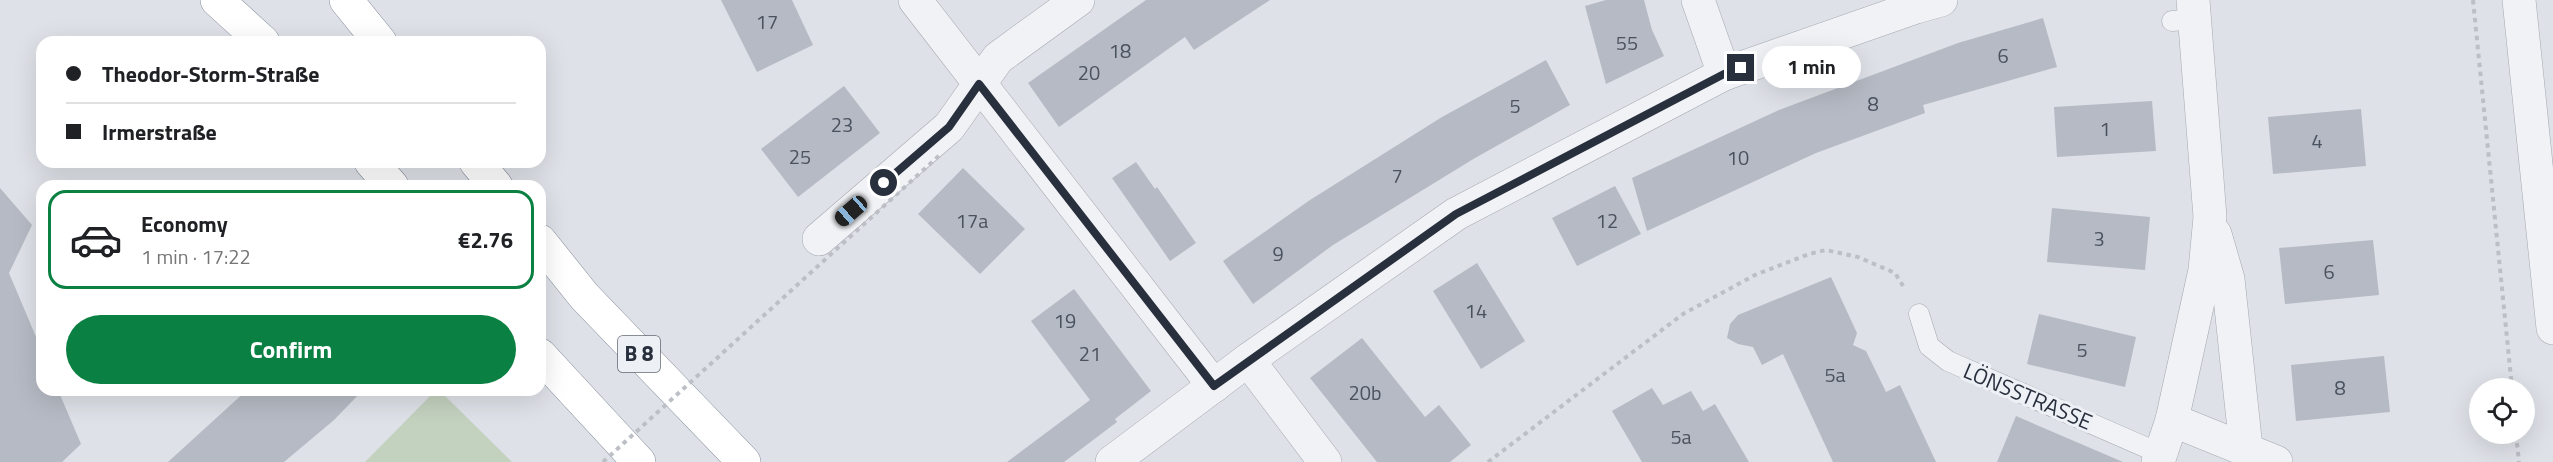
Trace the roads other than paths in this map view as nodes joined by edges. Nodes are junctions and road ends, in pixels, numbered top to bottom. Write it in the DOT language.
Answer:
graph roads {
  1 [pos="217,0"];
  2 [pos="239,0"];
  3 [pos="346,0"];
  4 [pos="915,0"];
  5 [pos="1078,0"];
  6 [pos="1698,0"];
  7 [pos="1941,0"];
  8 [pos="2519,0"];
  9 [pos="2187,13"];
  10 [pos="256,36"];
  11 [pos="265,36"];
  12 [pos="375,36"];
  13 [pos="1724,74"];
  14 [pos="979,84"];
  15 [pos="376,168"];
  16 [pos="481,168"];
  17 [pos="387,180"];
  18 [pos="491,180"];
  19 [pos="2210,217"];
  20 [pos="819,239"];
  21 [pos="546,248"];
  22 [pos="1919,314"];
  23 [pos="2553,328"];
  24 [pos="1248,360"];
  25 [pos="546,361"];
  26 [pos="1214,386"];
  27 [pos="2172,420"];
  28 [pos="2246,448"];
  29 [pos="2159,458"];
  30 [pos="639,462"];
  31 [pos="744,462"];
  32 [pos="1112,462"];
  33 [pos="1325,462"];
  34 [pos="2277,462"];
  1 -- 10 [label="highway"];
  2 -- 11 [label="highway"];
  3 -- 12 [label="highway"];
  4 -- 14 [label="street"];
  5 -- 14 [label="street"];
  6 -- 13 [label="street"];
  7 -- 13 [label="street"];
  8 -- 23 [label="street"];
  9 -- 19 [label="street, LÖNSSTRASSE"];
  13 -- 24 [label="street"];
  14 -- 20 [label="street"];
  14 -- 26 [label="street"];
  15 -- 17 [label="highway"];
  16 -- 18 [label="highway"];
  19 -- 27 [label="street, LÖNSSTRASSE"];
  19 -- 28 [label="street, LÖNSSTRASSE"];
  21 -- 31 [label="highway, B 8"];
  22 -- 29 [label="lane, LÖNSSTRASSE"];
  24 -- 26 [label="street"];
  24 -- 33 [label="street"];
  25 -- 30 [label="highway"];
  26 -- 32 [label="street"];
  27 -- 28 [label="street"];
  27 -- 29 [label="street, LÖNSSTRASSE"];
  28 -- 34 [label="street"];
}
